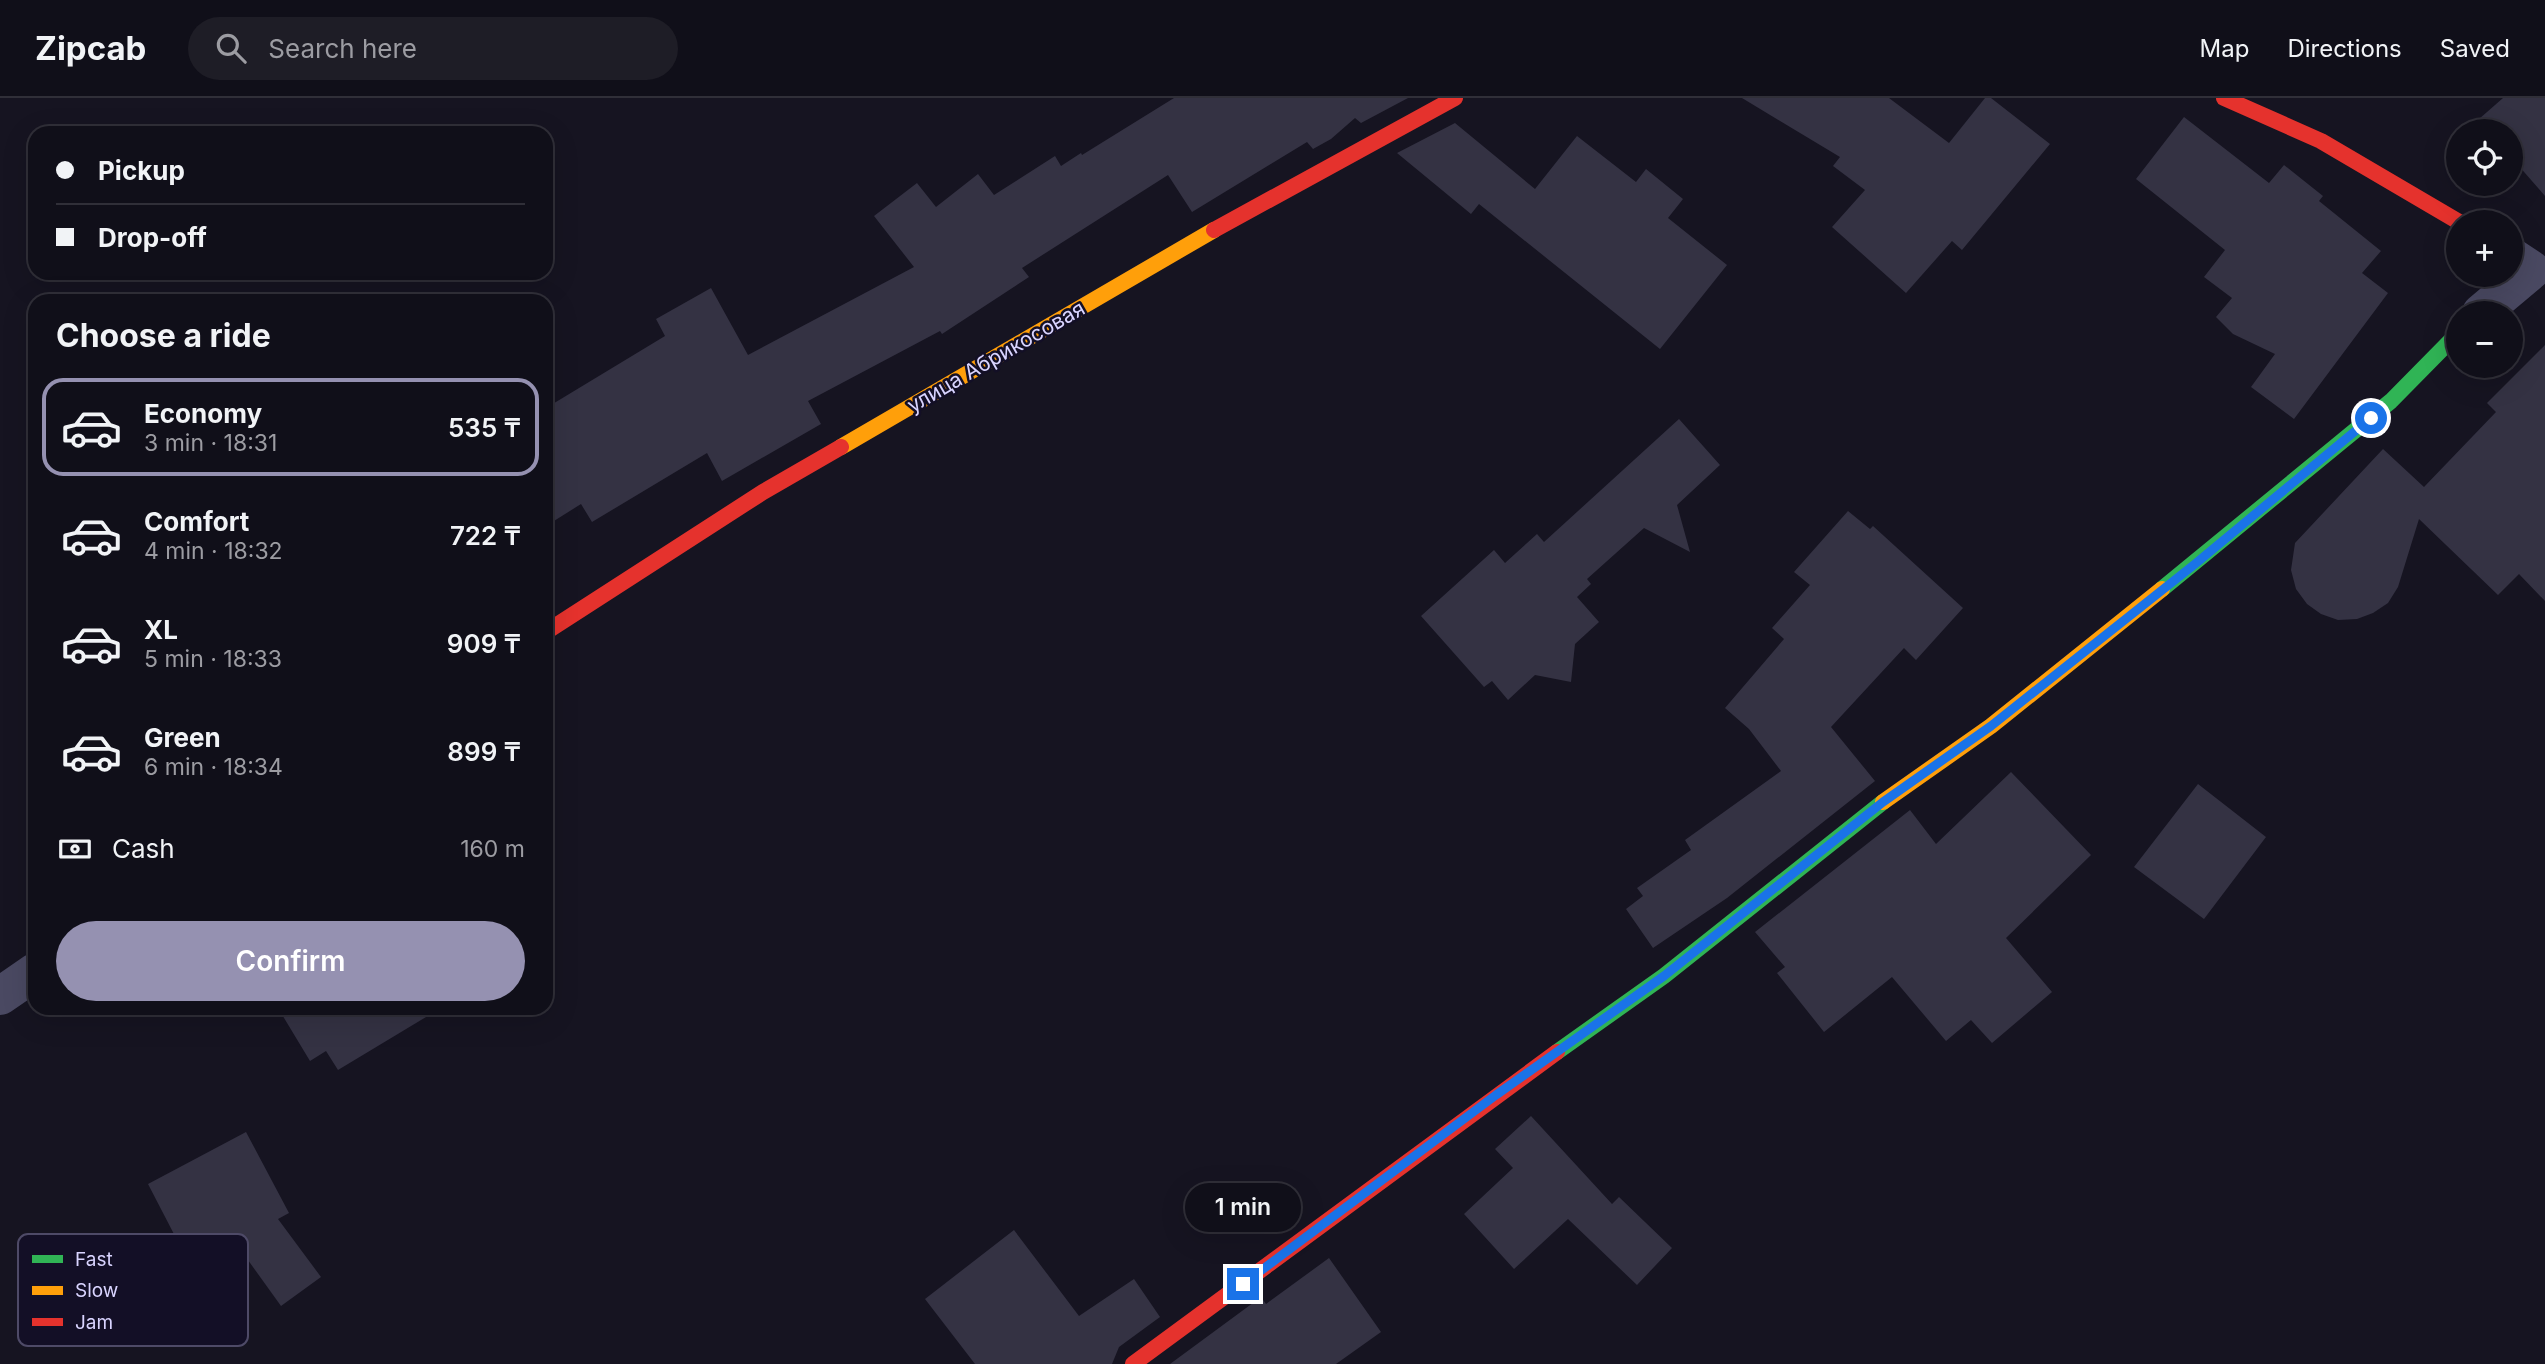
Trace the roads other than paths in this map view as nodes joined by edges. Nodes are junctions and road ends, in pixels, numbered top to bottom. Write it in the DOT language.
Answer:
graph roads {
  1 [pos="1455,98"];
  2 [pos="2224,98"];
  3 [pos="2446,214"];
  4 [pos="2529,262"];
  5 [pos="2492,301"];
  6 [pos="2446,344"];
  7 [pos="553,628"];
  8 [pos="28,977"];
  9 [pos="0,996"];
  10 [pos="1133,1364"];
  1 -- 7 [label="street, улица Абрикосовая"];
  2 -- 3 [label="street"];
  4 -- 5 [label="street"];
  6 -- 10 [label="street"];
  8 -- 9 [label="street"];
}
